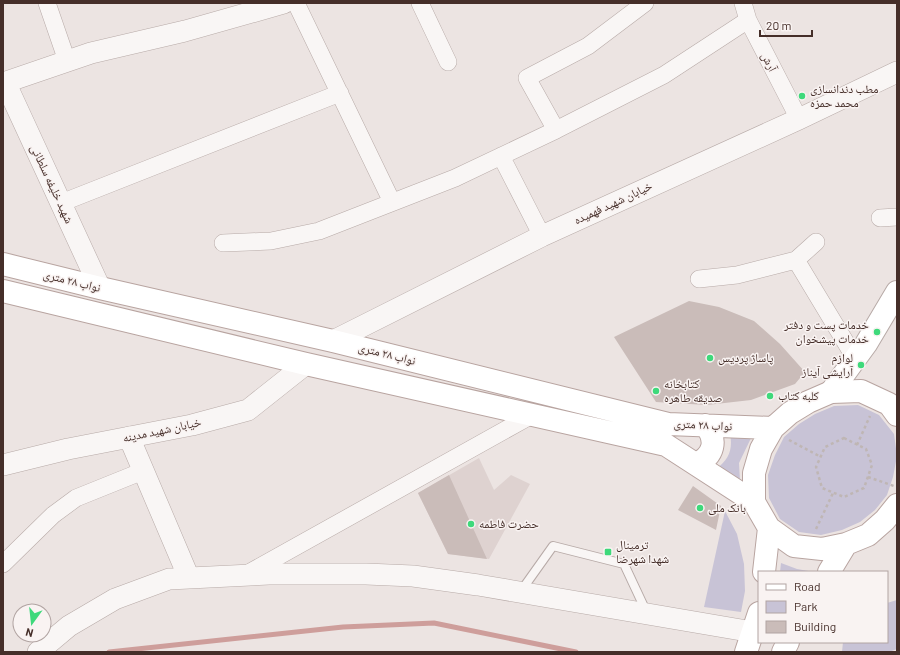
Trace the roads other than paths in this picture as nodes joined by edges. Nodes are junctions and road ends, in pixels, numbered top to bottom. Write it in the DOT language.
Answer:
graph roads {
  1 [pos="47,3"];
  2 [pos="284,3"];
  3 [pos="296,3"];
  4 [pos="420,3"];
  5 [pos="645,3"];
  6 [pos="743,3"];
  7 [pos="748,20"];
  8 [pos="67,61"];
  9 [pos="448,62"];
  10 [pos="897,72"];
  11 [pos="4,83"];
  12 [pos="340,93"];
  13 [pos="799,119"];
  14 [pos="556,130"];
  15 [pos="501,156"];
  16 [pos="392,202"];
  17 [pos="61,203"];
  18 [pos="897,217"];
  19 [pos="880,218"];
  20 [pos="542,236"];
  21 [pos="816,242"];
  22 [pos="223,243"];
  23 [pos="796,260"];
  24 [pos="3,264"];
  25 [pos="699,279"];
  26 [pos="100,288"];
  27 [pos="3,291"];
  28 [pos="897,292"];
  29 [pos="332,340"];
  30 [pos="855,358"];
  31 [pos="306,364"];
  32 [pos="831,392"];
  33 [pos="532,415"];
  34 [pos="897,415"];
  35 [pos="705,425"];
  36 [pos="773,428"];
  37 [pos="129,437"];
  38 [pos="696,464"];
  39 [pos="3,465"];
  40 [pos="143,471"];
  41 [pos="754,502"];
  42 [pos="893,514"];
  43 [pos="769,528"];
  44 [pos="846,544"];
  45 [pos="3,564"];
  46 [pos="764,571"];
  47 [pos="830,571"];
  48 [pos="245,575"];
  49 [pos="189,578"];
  50 [pos="521,592"];
  51 [pos="647,614"];
  52 [pos="756,623"];
  53 [pos="788,643"];
  54 [pos="38,652"];
  55 [pos="746,652"];
  56 [pos="783,652"];
  1 -- 8 [label="street"];
  2 -- 8 [label="street"];
  3 -- 12 [label="street"];
  4 -- 9 [label="street"];
  5 -- 14 [label="street"];
  6 -- 7 [label="street, آرش"];
  7 -- 13 [label="street, آرش"];
  7 -- 14 [label="street"];
  8 -- 11 [label="street"];
  10 -- 13 [label="street, خیابان شهید فهمیده"];
  11 -- 17 [label="street, شهید خلیفه سلطانی"];
  12 -- 16 [label="street"];
  12 -- 17 [label="street"];
  13 -- 20 [label="street, خیابان شهید فهمیده"];
  14 -- 15 [label="street"];
  15 -- 16 [label="street"];
  15 -- 20 [label="street"];
  16 -- 22 [label="street"];
  17 -- 26 [label="street, شهید خلیفه سلطانی"];
  18 -- 19 [label="street"];
  20 -- 29 [label="street, خیابان شهید فهمیده"];
  21 -- 23 [label="street"];
  23 -- 25 [label="street"];
  23 -- 30 [label="street"];
  24 -- 26 [label="main road, نواب ۲۸ متری"];
  26 -- 29 [label="main road, نواب ۲۸ متری"];
  27 -- 31 [label="main road, نواب ۲۸ متری"];
  28 -- 30 [label="main road"];
  29 -- 35 [label="main road, نواب ۲۸ متری"];
  30 -- 32 [label="main road"];
  31 -- 33 [label="main road, نواب ۲۸ متری"];
  31 -- 37 [label="street, خیابان شهید مدینه"];
  32 -- 34 [label="main road"];
  32 -- 36 [label="main road"];
  33 -- 38 [label="main road, نواب ۲۸ متری"];
  33 -- 48 [label="street"];
  35 -- 36 [label="main road, نواب ۲۸ متری"];
  35 -- 38 [label="main road"];
  36 -- 41 [label="main road"];
  37 -- 39 [label="street, خیابان شهید مدینه"];
  37 -- 40 [label="street"];
  38 -- 41 [label="main road, نواب ۲۸ متری"];
  40 -- 45 [label="street"];
  40 -- 49 [label="street"];
  41 -- 43 [label="main road"];
  42 -- 44 [label="main road"];
  43 -- 44 [label="main road"];
  43 -- 46 [label="main road"];
  44 -- 47 [label="main road"];
  48 -- 49 [label="street"];
  48 -- 50 [label="street"];
  49 -- 54 [label="street"];
  50 -- 51 [label="street"];
  50 -- 51 [label="lane"];
  51 -- 52 [label="street"];
  52 -- 55 [label="main road"];
  53 -- 56 [label="main road"];
}
